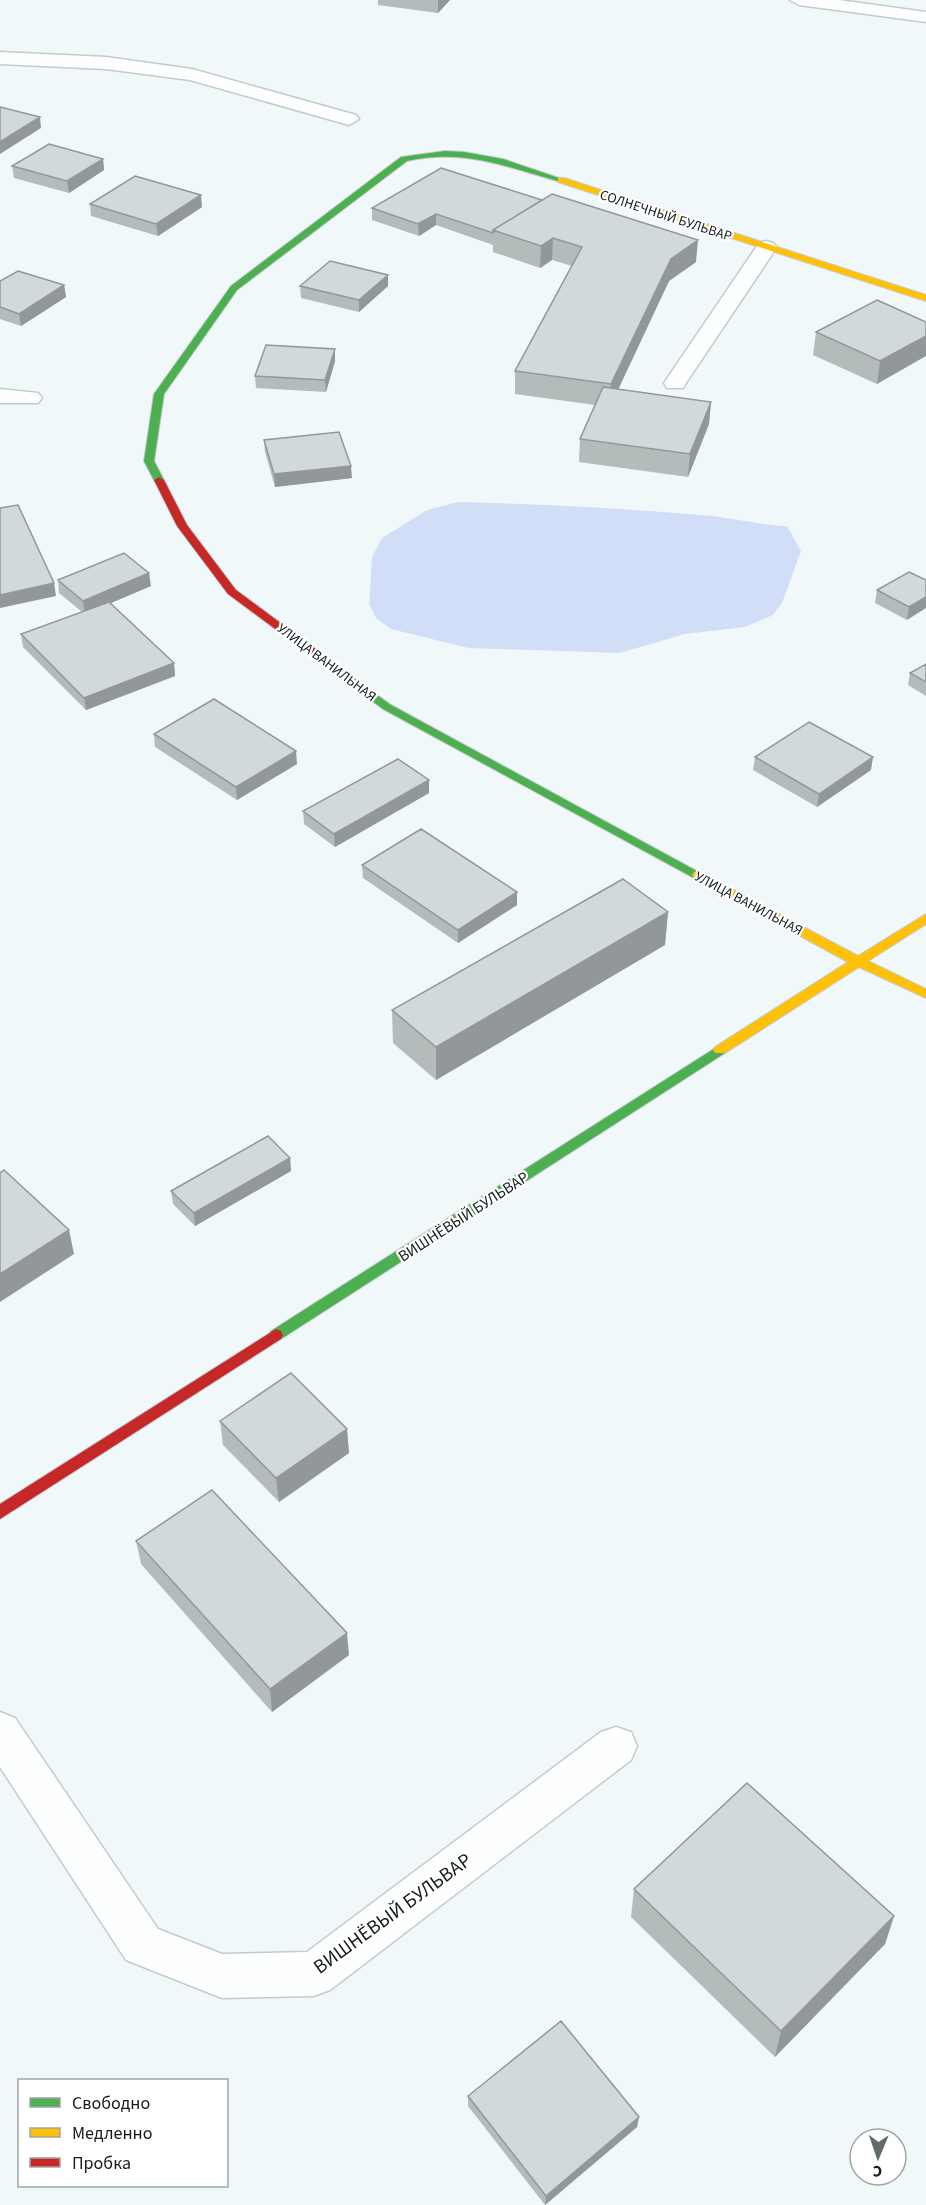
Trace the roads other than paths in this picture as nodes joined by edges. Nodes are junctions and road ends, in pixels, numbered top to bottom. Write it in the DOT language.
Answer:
graph roads {
  1 [pos="799,0"];
  2 [pos="926,17"];
  3 [pos="0,58"];
  4 [pos="349,119"];
  5 [pos="404,159"];
  6 [pos="766,247"];
  7 [pos="926,298"];
  8 [pos="675,383"];
  9 [pos="0,396"];
  10 [pos="30,398"];
  11 [pos="926,918"];
  12 [pos="859,962"];
  13 [pos="926,994"];
  14 [pos="0,1512"];
  15 [pos="0,1731"];
  16 [pos="616,1746"];
  1 -- 2 [label="street"];
  3 -- 4 [label="street"];
  5 -- 6 [label="street, СОЛНЕЧНЫЙ БУЛЬВАР"];
  5 -- 12 [label="street, УЛИЦА ВАНИЛЬНАЯ"];
  6 -- 7 [label="street, СОЛНЕЧНЫЙ БУЛЬВАР"];
  6 -- 8 [label="street"];
  9 -- 10 [label="street"];
  11 -- 12 [label="street, ВИШНЁВЫЙ БУЛЬВАР"];
  12 -- 13 [label="street, УЛИЦА ВАНИЛЬНАЯ"];
  12 -- 14 [label="street, ВИШНЁВЫЙ БУЛЬВАР"];
  15 -- 16 [label="street, ВИШНЁВЫЙ БУЛЬВАР"];
}
